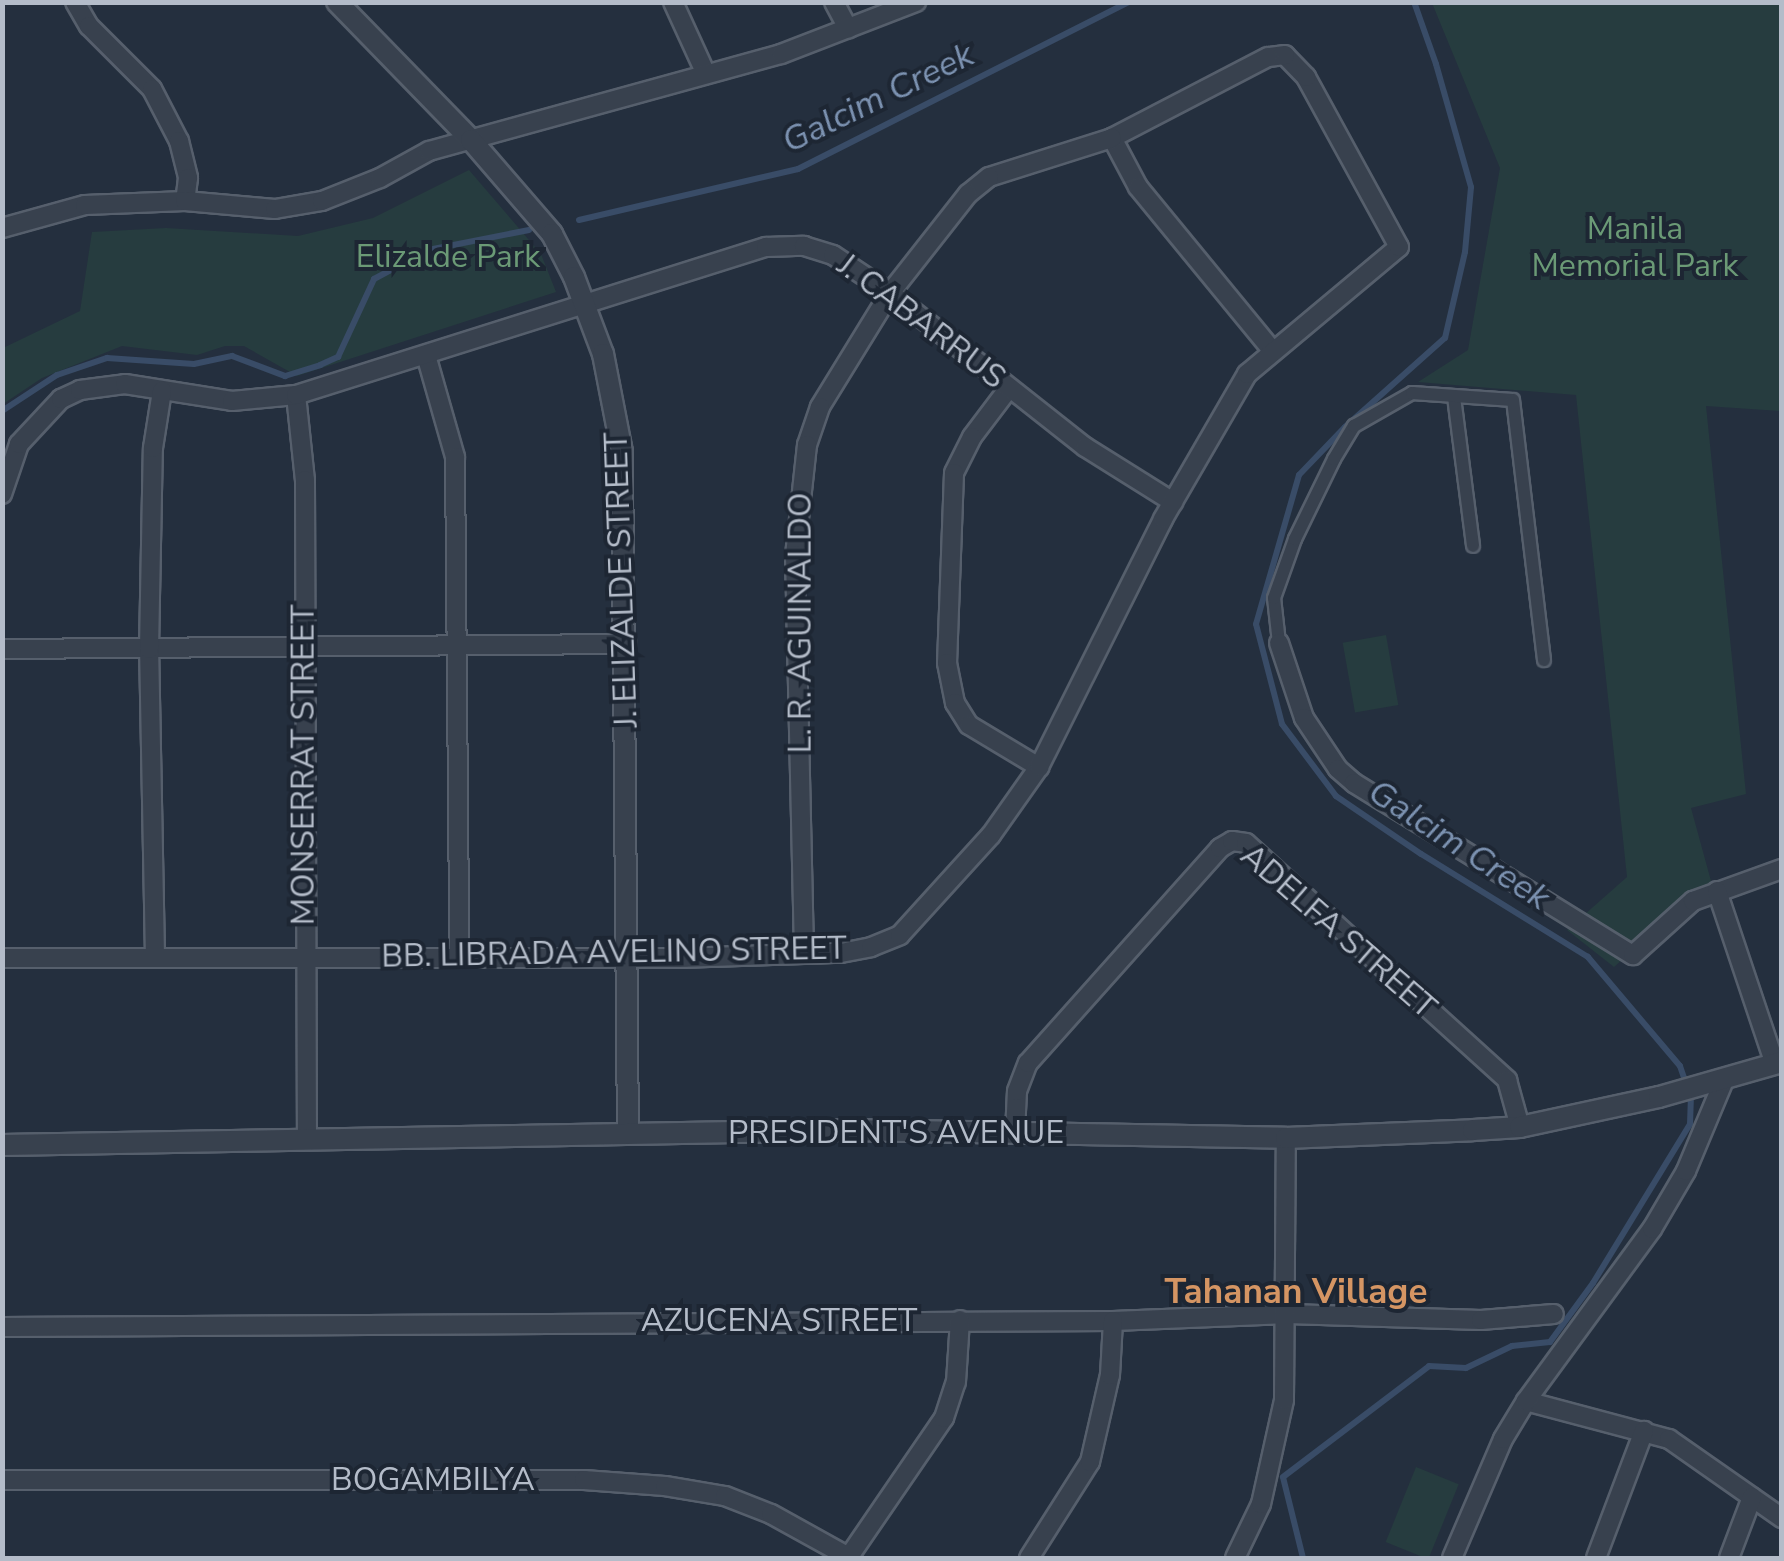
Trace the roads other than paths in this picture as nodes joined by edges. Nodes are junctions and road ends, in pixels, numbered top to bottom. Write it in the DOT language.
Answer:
graph roads {
  1 [pos="75,2"];
  2 [pos="337,2"];
  3 [pos="673,2"];
  4 [pos="834,2"];
  5 [pos="916,2"];
  6 [pos="848,28"];
  7 [pos="706,74"];
  8 [pos="1112,138"];
  9 [pos="471,140"];
  10 [pos="184,201"];
  11 [pos="2,228"];
  12 [pos="1399,247"];
  13 [pos="890,293"];
  14 [pos="586,306"];
  15 [pos="1271,349"];
  16 [pos="426,355"];
  17 [pos="1009,388"];
  18 [pos="162,392"];
  19 [pos="296,394"];
  20 [pos="1454,397"];
  21 [pos="2,494"];
  22 [pos="1173,502"];
  23 [pos="1473,546"];
  24 [pos="1278,643"];
  25 [pos="627,644"];
  26 [pos="304,645"];
  27 [pos="456,645"];
  28 [pos="2,649"];
  29 [pos="148,649"];
  30 [pos="1544,660"];
  31 [pos="1038,767"];
  32 [pos="1782,869"];
  33 [pos="1718,891"];
  34 [pos="804,954"];
  35 [pos="459,956"];
  36 [pos="627,956"];
  37 [pos="305,957"];
  38 [pos="2,958"];
  39 [pos="155,958"];
  40 [pos="1778,1063"];
  41 [pos="1724,1080"];
  42 [pos="1520,1127"];
  43 [pos="628,1134"];
  44 [pos="1015,1134"];
  45 [pos="307,1136"];
  46 [pos="1286,1138"];
  47 [pos="2,1145"];
  48 [pos="1288,1314"];
  49 [pos="1554,1314"];
  50 [pos="960,1320"];
  51 [pos="1113,1320"];
  52 [pos="2,1327"];
  53 [pos="1526,1400"];
  54 [pos="1644,1430"];
  55 [pos="2,1480"];
  56 [pos="1752,1497"];
  57 [pos="1782,1518"];
  58 [pos="848,1558"];
  59 [pos="1029,1558"];
  60 [pos="1235,1558"];
  61 [pos="1452,1558"];
  62 [pos="1596,1558"];
  63 [pos="1729,1558"];
  1 -- 10 [label="street"];
  2 -- 9 [label="street, J. ELIZALDE STREET"];
  3 -- 7 [label="street"];
  4 -- 6 [label="street"];
  5 -- 6 [label="street"];
  6 -- 7 [label="street"];
  7 -- 9 [label="street"];
  8 -- 12 [label="street, L. R. AGUINALDO"];
  8 -- 13 [label="street, L. R. AGUINALDO"];
  8 -- 15 [label="street"];
  9 -- 10 [label="street"];
  9 -- 14 [label="street, J. ELIZALDE STREET"];
  10 -- 11 [label="street"];
  12 -- 15 [label="street, BB. LIBRADA AVELINO STREET"];
  13 -- 14 [label="street, J. CABARRUS"];
  13 -- 17 [label="street, J. CABARRUS"];
  13 -- 34 [label="street, L. R. AGUINALDO"];
  14 -- 16 [label="street, J. CABARRUS"];
  14 -- 25 [label="street, J. ELIZALDE STREET"];
  15 -- 22 [label="street, BB. LIBRADA AVELINO STREET"];
  16 -- 19 [label="street, J. CABARRUS"];
  16 -- 27 [label="street"];
  17 -- 22 [label="street, J. CABARRUS"];
  17 -- 31 [label="street"];
  18 -- 19 [label="street, J. CABARRUS"];
  18 -- 21 [label="street, J. CABARRUS"];
  18 -- 29 [label="street"];
  19 -- 26 [label="street, MONSERRAT STREET"];
  20 -- 23 [label="street"];
  20 -- 24 [label="street"];
  20 -- 30 [label="street"];
  22 -- 31 [label="street, BB. LIBRADA AVELINO STREET"];
  24 -- 33 [label="street"];
  25 -- 27 [label="street"];
  25 -- 36 [label="street, J. ELIZALDE STREET"];
  26 -- 27 [label="street"];
  26 -- 29 [label="street"];
  26 -- 37 [label="street, MONSERRAT STREET"];
  27 -- 35 [label="street"];
  28 -- 29 [label="street"];
  29 -- 39 [label="street"];
  31 -- 34 [label="street, BB. LIBRADA AVELINO STREET"];
  32 -- 33 [label="street"];
  33 -- 40 [label="street"];
  34 -- 36 [label="street, BB. LIBRADA AVELINO STREET"];
  35 -- 36 [label="street, BB. LIBRADA AVELINO STREET"];
  35 -- 37 [label="street, BB. LIBRADA AVELINO STREET"];
  36 -- 43 [label="street, J. ELIZALDE STREET"];
  37 -- 39 [label="street, BB. LIBRADA AVELINO STREET"];
  37 -- 45 [label="street, MONSERRAT STREET"];
  38 -- 39 [label="street, BB. LIBRADA AVELINO STREET"];
  40 -- 41 [label="street, PRESIDENT'S AVENUE"];
  41 -- 42 [label="street, PRESIDENT'S AVENUE"];
  41 -- 53 [label="street"];
  42 -- 44 [label="street, ADELFA STREET"];
  42 -- 46 [label="street, PRESIDENT'S AVENUE"];
  43 -- 44 [label="street, PRESIDENT'S AVENUE"];
  43 -- 45 [label="street, PRESIDENT'S AVENUE"];
  44 -- 46 [label="street, PRESIDENT'S AVENUE"];
  45 -- 47 [label="street, PRESIDENT'S AVENUE"];
  46 -- 48 [label="street"];
  48 -- 49 [label="street, AZUCENA STREET"];
  48 -- 51 [label="street, AZUCENA STREET"];
  48 -- 60 [label="street"];
  50 -- 51 [label="street, AZUCENA STREET"];
  50 -- 52 [label="street, AZUCENA STREET"];
  50 -- 58 [label="street"];
  51 -- 59 [label="street"];
  53 -- 54 [label="street"];
  53 -- 61 [label="street"];
  54 -- 56 [label="street"];
  54 -- 62 [label="street"];
  55 -- 58 [label="street, BOGAMBILYA"];
  56 -- 57 [label="street"];
  56 -- 63 [label="street"];
}
